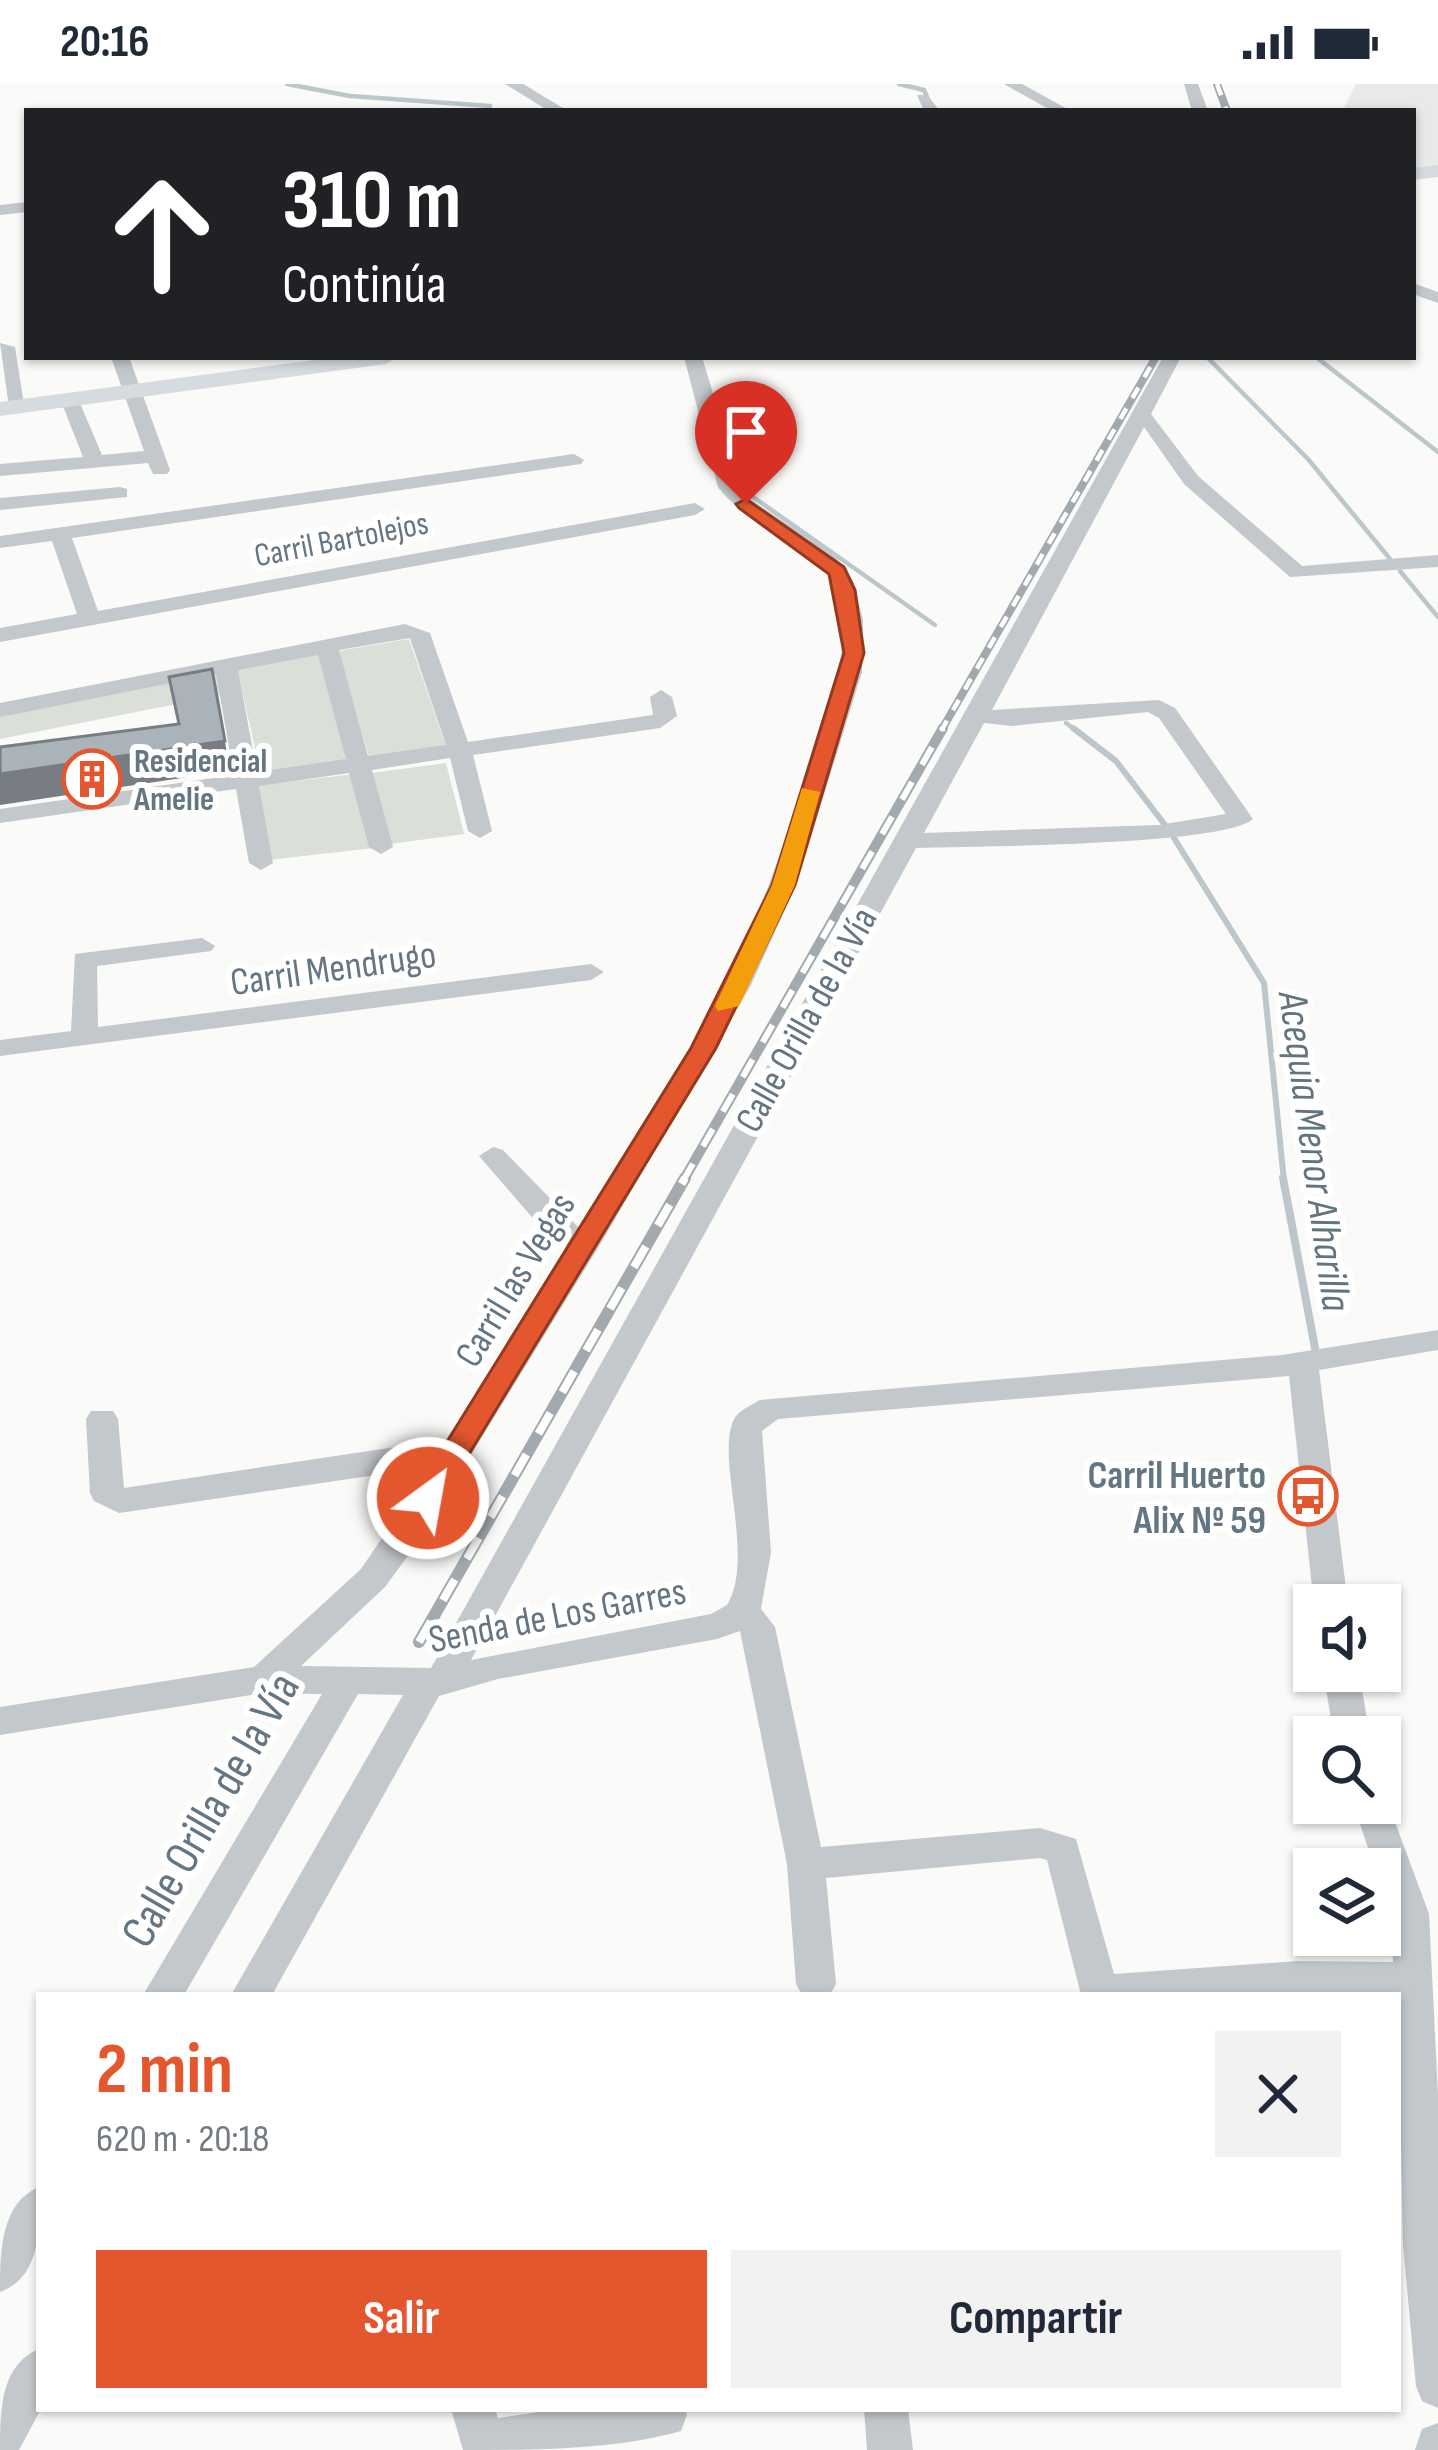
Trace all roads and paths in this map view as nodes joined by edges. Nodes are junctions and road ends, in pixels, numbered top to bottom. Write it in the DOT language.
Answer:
graph roads {
  1 [pos="512,84"];
  2 [pos="1011,84"];
  3 [pos="555,108"];
  4 [pos="1057,108"];
  5 [pos="11,347"];
  6 [pos="121,360"];
  7 [pos="694,360"];
  8 [pos="1170,360"];
  9 [pos="316,362"];
  10 [pos="259,366"];
  11 [pos="130,393"];
  12 [pos="70,401"];
  13 [pos="9,408"];
  14 [pos="1141,416"];
  15 [pos="574,460"];
  16 [pos="95,461"];
  17 [pos="0,470"];
  18 [pos="120,493"];
  19 [pos="0,504"];
  20 [pos="695,508"];
  21 [pos="61,536"];
  22 [pos="0,542"];
  23 [pos="1438,560"];
  24 [pos="89,617"];
  25 [pos="0,635"];
  26 [pos="327,646"];
  27 [pos="226,666"];
  28 [pos="661,697"];
  29 [pos="0,710"];
  30 [pos="976,716"];
  31 [pos="461,754"];
  32 [pos="361,767"];
  33 [pos="251,783"];
  34 [pos="0,816"];
  35 [pos="480,831"];
  36 [pos="904,841"];
  37 [pos="381,847"];
  38 [pos="261,862"];
  39 [pos="202,946"];
  40 [pos="591,972"];
  41 [pos="85,1035"];
  42 [pos="0,1048"];
  43 [pos="493,1156"];
  44 [pos="586,1243"];
  45 [pos="1438,1340"];
  46 [pos="1303,1364"];
  47 [pos="102,1419"];
  48 [pos="453,1458"];
  49 [pos="1329,1584"];
  50 [pos="742,1612"];
  51 [pos="349,1678"];
  52 [pos="264,1679"];
  53 [pos="434,1684"];
  54 [pos="0,1721"];
  55 [pos="1378,1824"];
  56 [pos="806,1864"];
  57 [pos="1415,1978"];
  58 [pos="817,1984"];
  59 [pos="165,1992"];
  60 [pos="253,1992"];
  61 [pos="36,2211"];
  62 [pos="0,2272"];
  63 [pos="1433,2305"];
  64 [pos="36,2375"];
  65 [pos="1438,2386"];
  66 [pos="473,2412"];
  67 [pos="886,2412"];
  68 [pos="665,2415"];
  69 [pos="0,2439"];
  70 [pos="890,2450"];
  1 -- 3 [label="street"];
  2 -- 4 [label="street"];
  5 -- 13 [label="street"];
  6 -- 11 [label="street"];
  7 -- 44 [label="street, Carril las Vegas"];
  8 -- 14 [label="street, Calle Orilla de la Vía"];
  9 -- 10 [label="main road"];
  10 -- 11 [label="main road"];
  11 -- 12 [label="main road"];
  11 -- 16 [label="street"];
  12 -- 13 [label="main road"];
  12 -- 16 [label="street"];
  14 -- 23 [label="street"];
  14 -- 30 [label="street, Calle Orilla de la Vía"];
  15 -- 21 [label="street, Carril Bartolejos"];
  16 -- 17 [label="street"];
  18 -- 19 [label="street"];
  20 -- 24 [label="street, Carril Bartolejos"];
  21 -- 22 [label="street, Carril Bartolejos"];
  21 -- 24 [label="street"];
  24 -- 25 [label="street, Carril Bartolejos"];
  26 -- 27 [label="street"];
  26 -- 31 [label="street"];
  26 -- 32 [label="street"];
  27 -- 29 [label="street"];
  27 -- 33 [label="street"];
  28 -- 31 [label="street"];
  30 -- 36 [label="street, Calle Orilla de la Vía"];
  30 -- 36 [label="street"];
  31 -- 32 [label="street"];
  31 -- 35 [label="street"];
  32 -- 33 [label="street"];
  32 -- 37 [label="street"];
  33 -- 34 [label="street"];
  33 -- 38 [label="street"];
  36 -- 53 [label="street, Calle Orilla de la Vía"];
  39 -- 41 [label="street, Carril Mendrugo"];
  40 -- 41 [label="street, Carril Mendrugo"];
  41 -- 42 [label="street, Carril Mendrugo"];
  43 -- 44 [label="street"];
  44 -- 48 [label="street, Carril las Vegas"];
  45 -- 46 [label="street, Senda de Los Garres"];
  46 -- 49 [label="street"];
  46 -- 50 [label="street, Senda de Los Garres"];
  47 -- 48 [label="street"];
  48 -- 52 [label="street, Carril las Vegas"];
  50 -- 53 [label="street, Senda de Los Garres"];
  50 -- 56 [label="street"];
  51 -- 52 [label="street, Senda de Los Garres"];
  51 -- 53 [label="street, Senda de Los Garres"];
  51 -- 59 [label="street, Calle Orilla de la Vía"];
  52 -- 54 [label="street, Senda de Los Garres"];
  53 -- 60 [label="street, Calle Orilla de la Vía"];
  55 -- 57 [label="street"];
  56 -- 57 [label="street"];
  56 -- 58 [label="street"];
  57 -- 63 [label="street"];
  61 -- 62 [label="street"];
  63 -- 65 [label="street"];
  64 -- 69 [label="street"];
  66 -- 68 [label="street"];
  67 -- 70 [label="street"];
}
